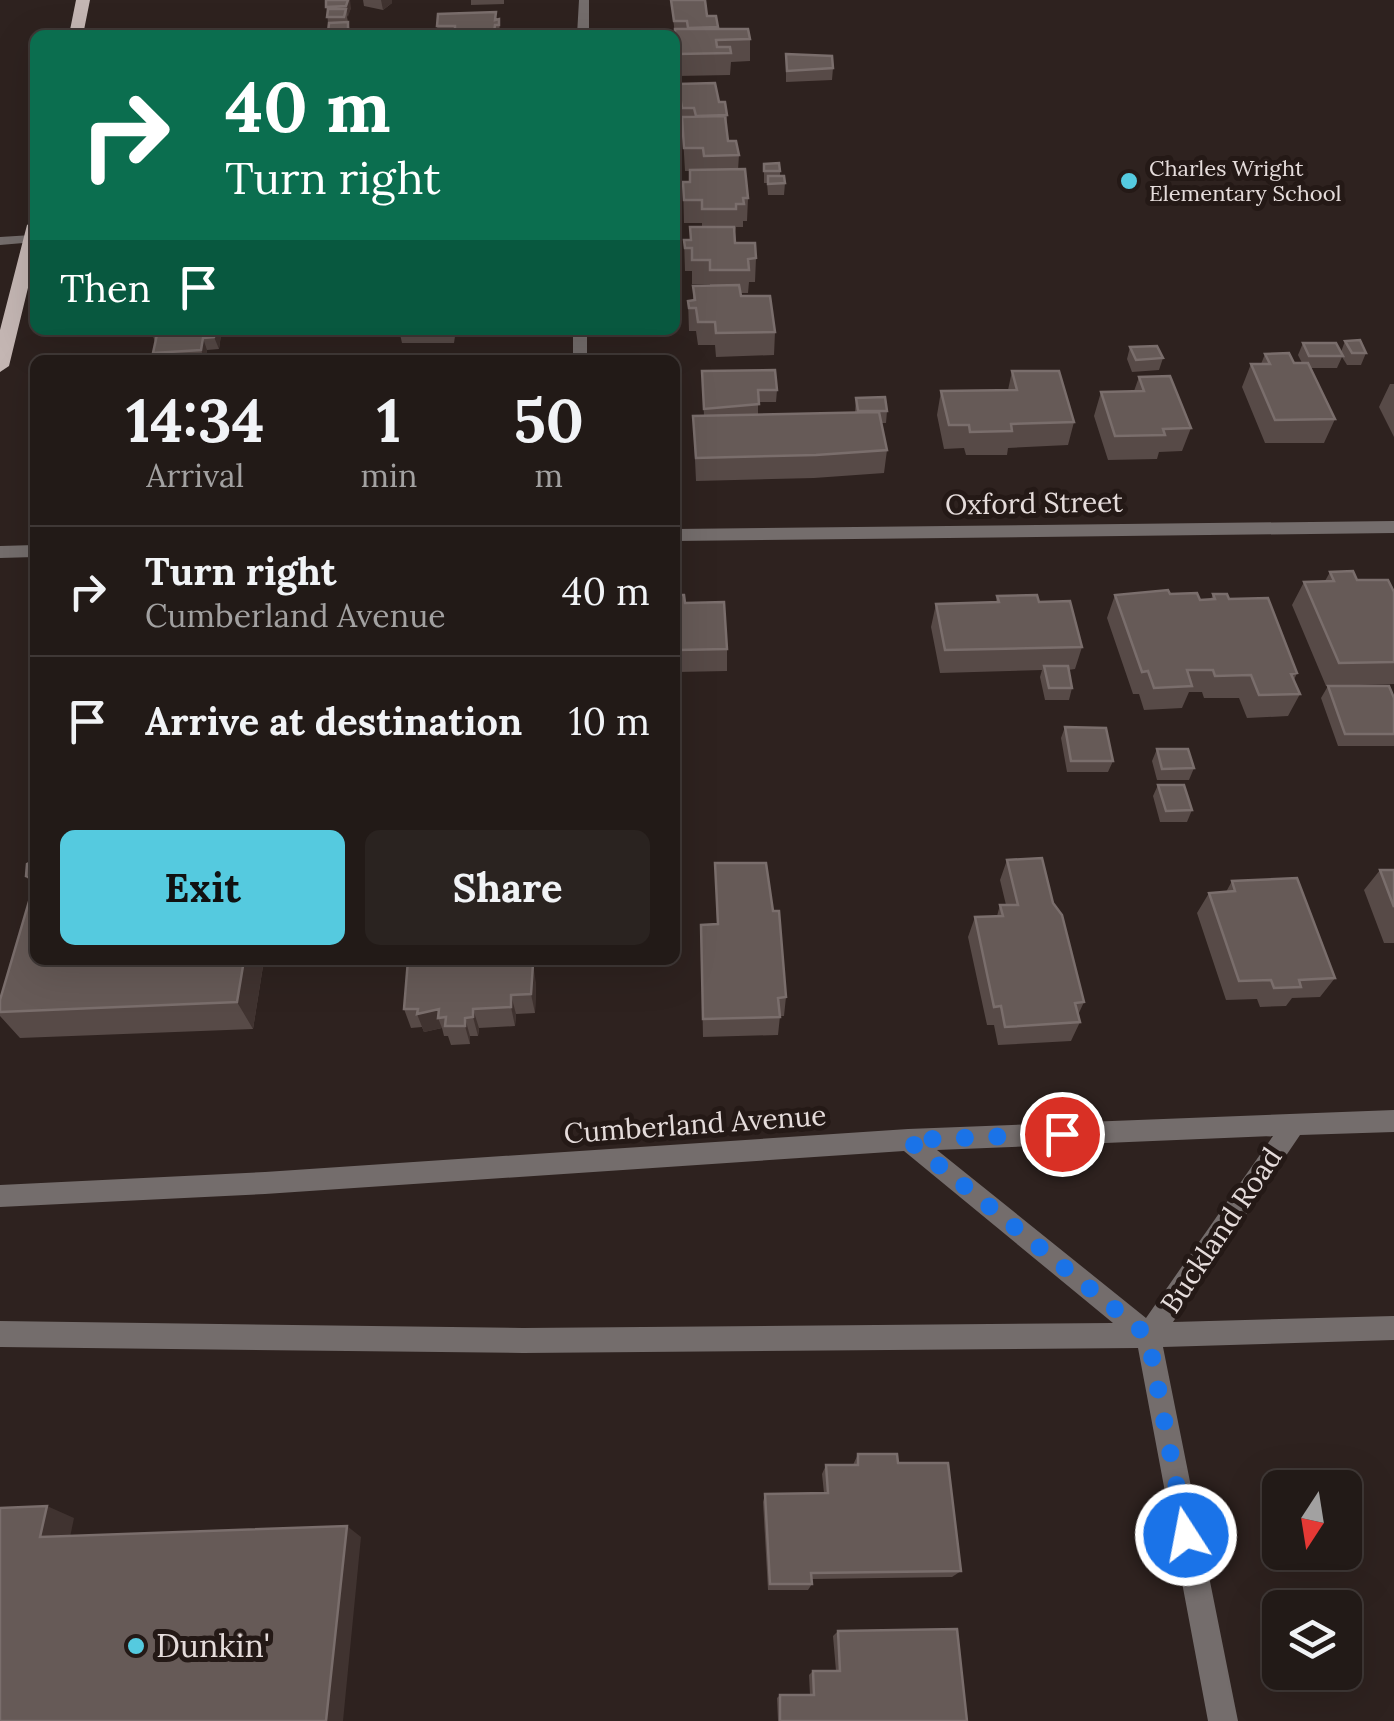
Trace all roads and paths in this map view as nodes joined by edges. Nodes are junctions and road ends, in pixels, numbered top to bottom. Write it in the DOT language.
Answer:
graph roads {
  1 [pos="83,0"];
  2 [pos="584,0"];
  3 [pos="77,30"];
  4 [pos="583,30"];
  5 [pos="30,233"];
  6 [pos="0,241"];
  7 [pos="30,244"];
  8 [pos="0,366"];
  9 [pos="1394,528"];
  10 [pos="680,536"];
  11 [pos="30,551"];
  12 [pos="0,552"];
  13 [pos="1394,1121"];
  14 [pos="1294,1124"];
  15 [pos="908,1140"];
  16 [pos="0,1196"];
  17 [pos="1394,1328"];
  18 [pos="0,1334"];
  19 [pos="1148,1336"];
  20 [pos="1223,1721"];
  1 -- 3 [label="main road"];
  2 -- 4 [label="street"];
  5 -- 6 [label="street"];
  7 -- 8 [label="main road"];
  9 -- 10 [label="street, Oxford Street"];
  11 -- 12 [label="street"];
  13 -- 14 [label="street, Cumberland Avenue"];
  14 -- 15 [label="street, Cumberland Avenue"];
  14 -- 19 [label="street, Buckland Road"];
  15 -- 16 [label="street, Cumberland Avenue"];
  15 -- 19 [label="street, Buckland Road"];
  17 -- 19 [label="street"];
  18 -- 19 [label="street"];
  19 -- 20 [label="street, Buckland Road"];
}
